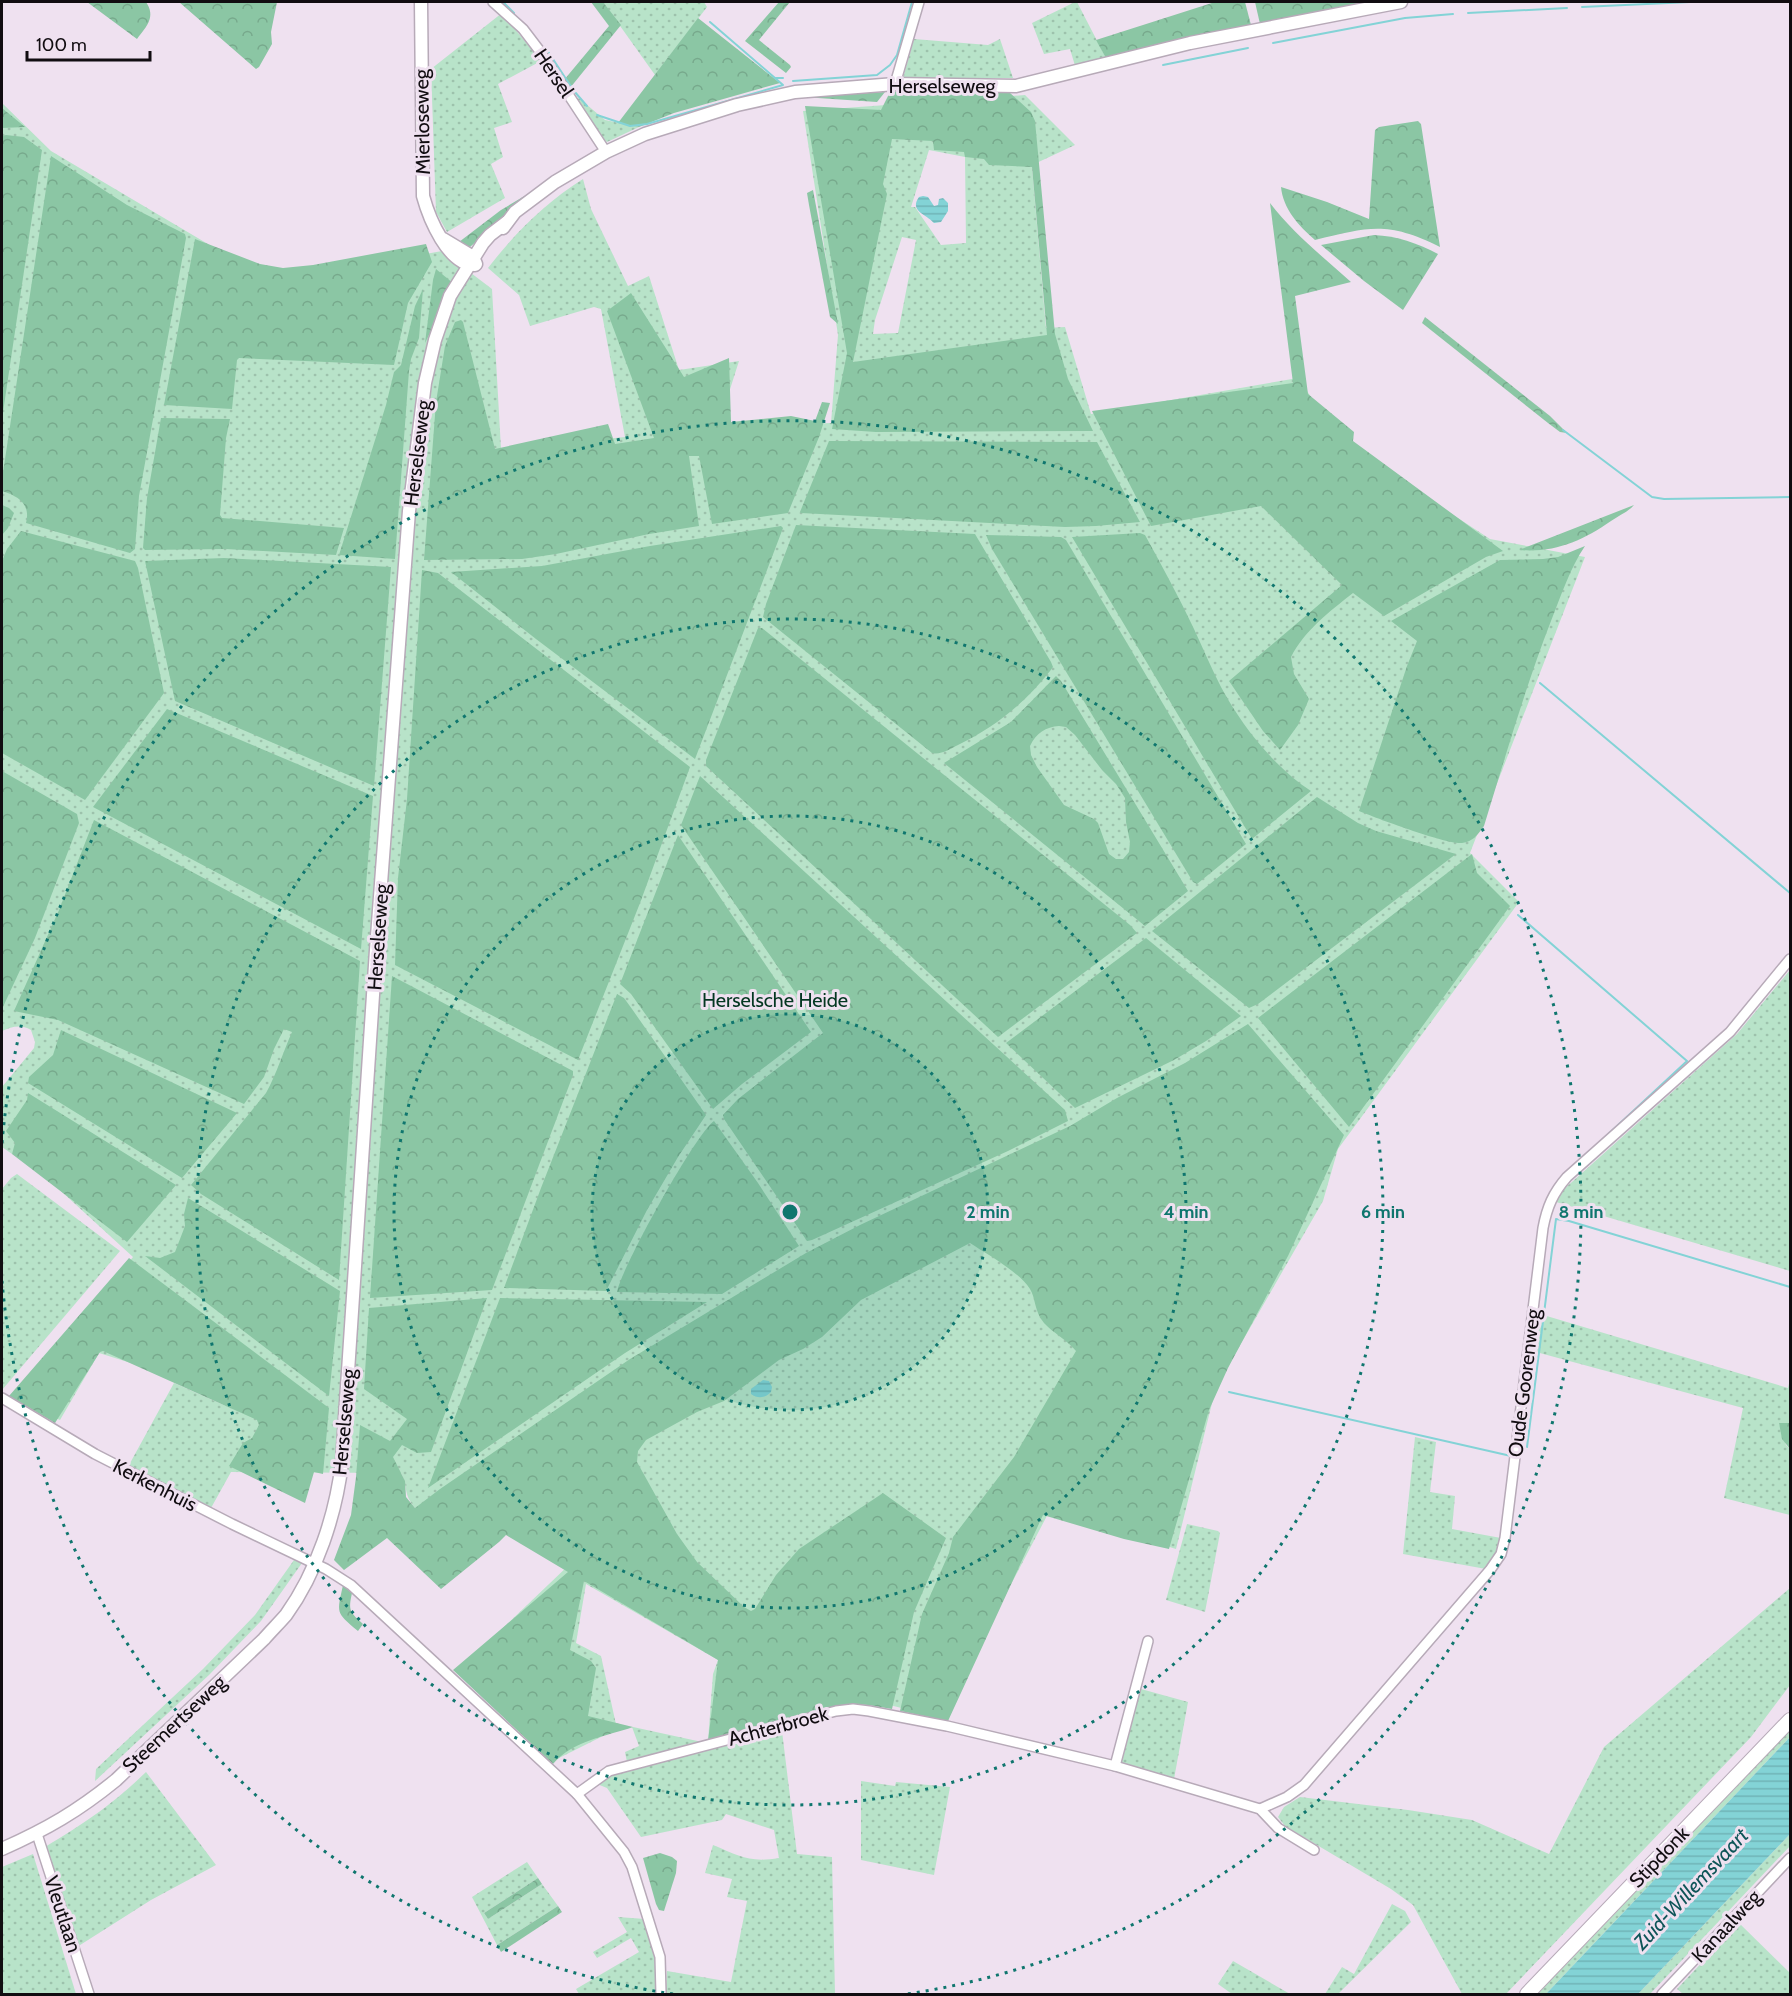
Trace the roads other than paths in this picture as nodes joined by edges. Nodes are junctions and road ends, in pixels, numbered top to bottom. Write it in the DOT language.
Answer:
graph roads {
  1 [pos="421,2"];
  2 [pos="493,2"];
  3 [pos="919,2"];
  4 [pos="1401,2"];
  5 [pos="895,84"];
  6 [pos="606,152"];
  7 [pos="472,262"];
  8 [pos="1791,958"];
  9 [pos="2,1398"];
  10 [pos="314,1564"];
  11 [pos="1148,1641"];
  12 [pos="1791,1719"];
  13 [pos="1115,1766"];
  14 [pos="577,1794"];
  15 [pos="1260,1809"];
  16 [pos="37,1833"];
  17 [pos="2,1849"];
  18 [pos="1314,1850"];
  19 [pos="1791,1858"];
  20 [pos="89,1995"];
  21 [pos="661,1995"];
  22 [pos="1527,1995"];
  23 [pos="1662,1995"];
  1 -- 7 [label="street, Mierloseweg"];
  2 -- 6 [label="street, Hersel"];
  3 -- 5 [label="street"];
  4 -- 5 [label="street, Herselseweg"];
  5 -- 6 [label="street, Herselseweg"];
  6 -- 7 [label="street, Herselseweg"];
  7 -- 10 [label="street, Herselseweg"];
  8 -- 15 [label="street, Oude Goorenweg"];
  9 -- 10 [label="street, Kerkenhuis"];
  10 -- 14 [label="street"];
  10 -- 16 [label="street, Steemertseweg"];
  11 -- 13 [label="street"];
  12 -- 22 [label="main road, Stipdonk"];
  13 -- 14 [label="street, Achterbroek"];
  13 -- 15 [label="street, Achterbroek"];
  14 -- 21 [label="street"];
  15 -- 18 [label="street, Achterbroek"];
  16 -- 17 [label="street, Steemertseweg"];
  16 -- 20 [label="street, Vleutlaan"];
  19 -- 23 [label="street, Kanaalweg"];
}
